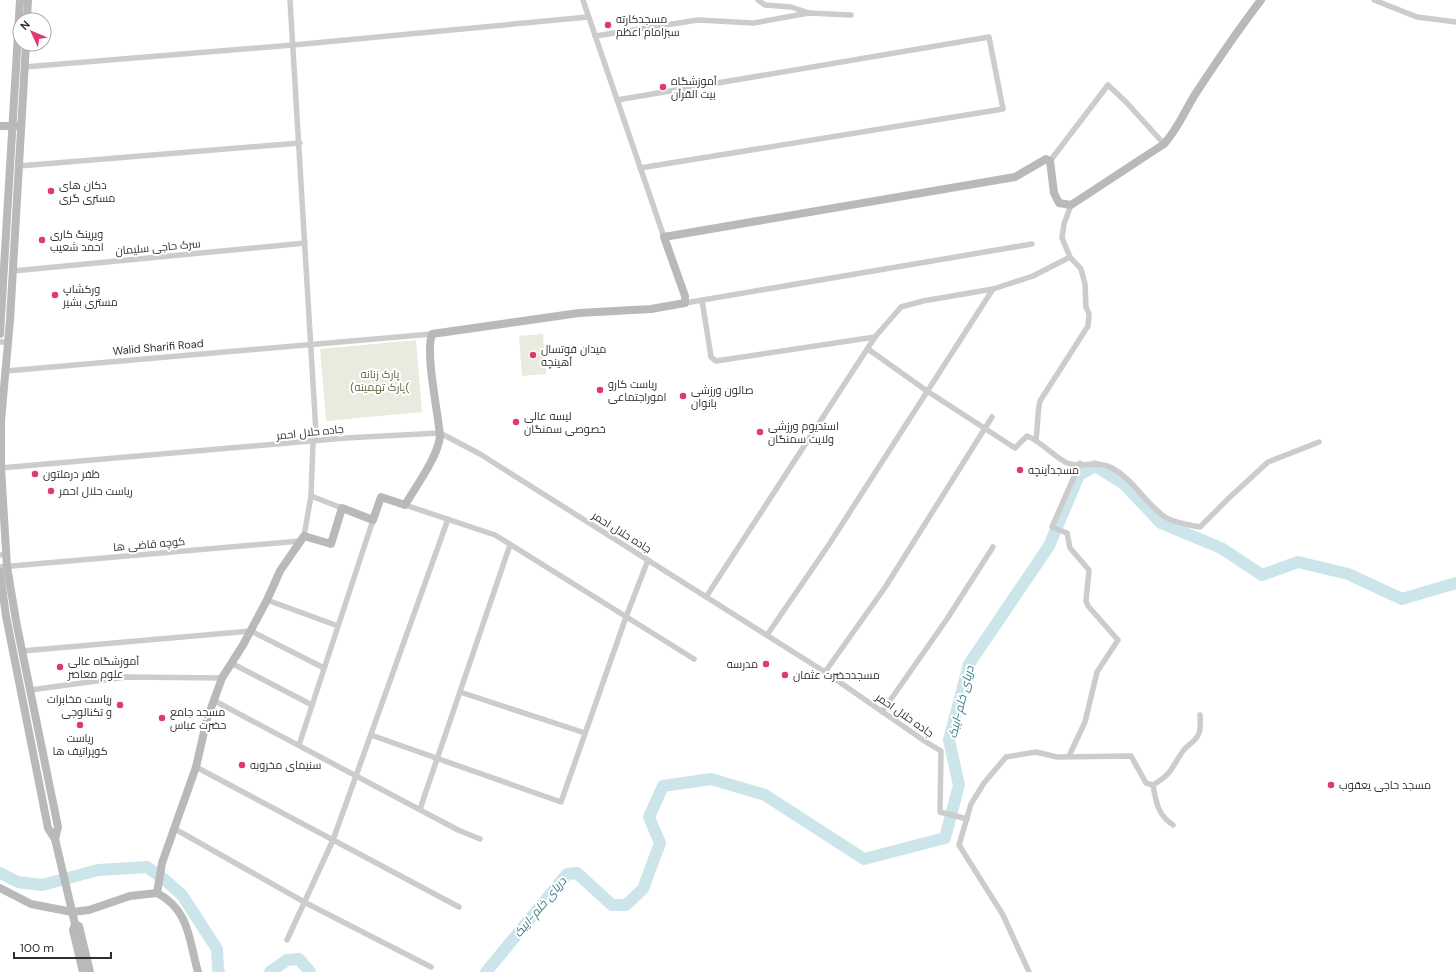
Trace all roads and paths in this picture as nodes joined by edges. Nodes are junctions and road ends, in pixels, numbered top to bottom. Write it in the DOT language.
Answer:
graph roads {
  1 [pos="20,0"];
  2 [pos="28,0"];
  3 [pos="290,0"];
  4 [pos="584,0"];
  5 [pos="758,0"];
  6 [pos="1261,0"];
  7 [pos="1374,0"];
  8 [pos="27,12"];
  9 [pos="809,13"];
  10 [pos="851,15"];
  11 [pos="588,17"];
  12 [pos="1456,22"];
  13 [pos="595,36"];
  14 [pos="293,45"];
  15 [pos="25,52"];
  16 [pos="24,67"];
  17 [pos="617,100"];
  18 [pos="0,126"];
  19 [pos="16,126"];
  20 [pos="300,143"];
  21 [pos="1164,144"];
  22 [pos="1050,161"];
  23 [pos="20,166"];
  24 [pos="640,168"];
  25 [pos="1072,205"];
  26 [pos="664,237"];
  27 [pos="305,243"];
  28 [pos="2,244"];
  29 [pos="1032,244"];
  30 [pos="1070,257"];
  31 [pos="13,271"];
  32 [pos="993,289"];
  33 [pos="2,290"];
  34 [pos="702,300"];
  35 [pos="685,303"];
  36 [pos="0,334"];
  37 [pos="432,334"];
  38 [pos="875,337"];
  39 [pos="4,342"];
  40 [pos="311,344"];
  41 [pos="868,349"];
  42 [pos="6,371"];
  43 [pos="927,391"];
  44 [pos="992,417"];
  45 [pos="984,428"];
  46 [pos="440,433"];
  47 [pos="1036,439"];
  48 [pos="313,442"];
  49 [pos="1319,442"];
  50 [pos="1080,464"];
  51 [pos="0,468"];
  52 [pos="311,496"];
  53 [pos="405,505"];
  54 [pos="342,508"];
  55 [pos="448,519"];
  56 [pos="372,520"];
  57 [pos="302,539"];
  58 [pos="510,545"];
  59 [pos="993,547"];
  60 [pos="3,554"];
  61 [pos="648,560"];
  62 [pos="4,567"];
  63 [pos="0,572"];
  64 [pos="706,597"];
  65 [pos="267,600"];
  66 [pos="626,617"];
  67 [pos="338,626"];
  68 [pos="251,631"];
  69 [pos="767,635"];
  70 [pos="22,651"];
  71 [pos="694,659"];
  72 [pos="231,663"];
  73 [pos="324,668"];
  74 [pos="825,672"];
  75 [pos="222,678"];
  76 [pos="30,690"];
  77 [pos="460,692"];
  78 [pos="214,700"];
  79 [pos="312,705"];
  80 [pos="882,712"];
  81 [pos="1200,715"];
  82 [pos="585,733"];
  83 [pos="371,735"];
  84 [pos="299,745"];
  85 [pos="1069,756"];
  86 [pos="437,758"];
  87 [pos="196,767"];
  88 [pos="357,776"];
  89 [pos="1153,785"];
  90 [pos="420,809"];
  91 [pos="967,819"];
  92 [pos="1173,825"];
  93 [pos="175,829"];
  94 [pos="55,839"];
  95 [pos="480,839"];
  96 [pos="333,840"];
  97 [pos="0,888"];
  98 [pos="157,889"];
  99 [pos="306,903"];
  100 [pos="459,907"];
  101 [pos="72,908"];
  102 [pos="75,924"];
  103 [pos="287,940"];
  104 [pos="432,967"];
  105 [pos="83,972"];
  106 [pos="90,972"];
  107 [pos="198,972"];
  108 [pos="1029,972"];
  1 -- 19 [label="street"];
  2 -- 8 [label="street"];
  3 -- 14 [label="street"];
  4 -- 11 [label="street"];
  5 -- 9 [label="street"];
  6 -- 21 [label="street"];
  7 -- 12 [label="street"];
  9 -- 10 [label="street"];
  9 -- 13 [label="street"];
  11 -- 13 [label="street"];
  11 -- 14 [label="street"];
  13 -- 17 [label="street"];
  14 -- 16 [label="street"];
  14 -- 20 [label="street"];
  15 -- 16 [label="street"];
  16 -- 19 [label="street"];
  17 -- 24 [label="street"];
  17 -- 24 [label="street"];
  18 -- 19 [label="street"];
  19 -- 23 [label="street"];
  19 -- 28 [label="street"];
  20 -- 23 [label="street"];
  20 -- 27 [label="street"];
  21 -- 22 [label="street"];
  21 -- 25 [label="street"];
  22 -- 25 [label="street"];
  22 -- 26 [label="street"];
  23 -- 31 [label="street"];
  24 -- 26 [label="street"];
  25 -- 30 [label="street"];
  26 -- 35 [label="street"];
  27 -- 31 [label="street, سرک حاجی سلیمان"];
  27 -- 40 [label="street"];
  28 -- 33 [label="street"];
  29 -- 34 [label="street"];
  30 -- 32 [label="street"];
  30 -- 47 [label="street"];
  31 -- 39 [label="street"];
  32 -- 38 [label="street"];
  32 -- 43 [label="street"];
  33 -- 36 [label="street"];
  34 -- 35 [label="street"];
  34 -- 38 [label="street"];
  35 -- 37 [label="street"];
  37 -- 40 [label="street, Walid Sharifi Road"];
  37 -- 46 [label="street"];
  38 -- 41 [label="street"];
  39 -- 42 [label="street"];
  40 -- 42 [label="street, Walid Sharifi Road"];
  40 -- 48 [label="street"];
  41 -- 43 [label="street"];
  41 -- 64 [label="street"];
  42 -- 51 [label="street"];
  43 -- 45 [label="street"];
  43 -- 69 [label="street"];
  44 -- 45 [label="street"];
  45 -- 47 [label="street"];
  45 -- 74 [label="street"];
  46 -- 48 [label="street, جاده حلال احمر"];
  46 -- 53 [label="street"];
  46 -- 61 [label="street, جاده حلال احمر"];
  47 -- 50 [label="street"];
  48 -- 51 [label="street, جاده حلال احمر"];
  48 -- 52 [label="street"];
  49 -- 50 [label="street"];
  50 -- 85 [label="street"];
  51 -- 60 [label="street"];
  52 -- 54 [label="street"];
  52 -- 57 [label="street"];
  53 -- 55 [label="street"];
  53 -- 56 [label="street"];
  54 -- 56 [label="street"];
  54 -- 57 [label="street"];
  55 -- 58 [label="street"];
  55 -- 83 [label="street"];
  56 -- 67 [label="street"];
  57 -- 62 [label="street, کوچه قاضی ها"];
  57 -- 65 [label="street"];
  58 -- 66 [label="street"];
  58 -- 77 [label="street"];
  59 -- 80 [label="street"];
  60 -- 62 [label="street"];
  61 -- 64 [label="street, جاده حلال احمر"];
  61 -- 66 [label="street"];
  62 -- 70 [label="street"];
  63 -- 94 [label="street"];
  64 -- 69 [label="street, جاده حلال احمر"];
  65 -- 67 [label="street"];
  65 -- 68 [label="street"];
  66 -- 71 [label="street"];
  66 -- 82 [label="street"];
  67 -- 73 [label="street"];
  68 -- 70 [label="street"];
  68 -- 72 [label="street"];
  68 -- 73 [label="street"];
  69 -- 74 [label="street, جاده حلال احمر"];
  70 -- 76 [label="street"];
  72 -- 75 [label="street"];
  72 -- 79 [label="street"];
  73 -- 79 [label="street"];
  74 -- 80 [label="street, جاده حلال احمر"];
  75 -- 76 [label="street"];
  75 -- 78 [label="street"];
  76 -- 94 [label="street"];
  77 -- 82 [label="street"];
  77 -- 86 [label="street"];
  78 -- 84 [label="street"];
  78 -- 87 [label="street"];
  79 -- 84 [label="street"];
  80 -- 91 [label="street, جاده حلال احمر"];
  81 -- 89 [label="street"];
  82 -- 86 [label="street"];
  83 -- 86 [label="street"];
  83 -- 88 [label="street"];
  84 -- 88 [label="street"];
  85 -- 89 [label="street"];
  85 -- 91 [label="street"];
  86 -- 90 [label="street"];
  87 -- 93 [label="street"];
  87 -- 96 [label="street"];
  88 -- 90 [label="street"];
  88 -- 96 [label="street"];
  89 -- 92 [label="street"];
  90 -- 95 [label="street"];
  91 -- 108 [label="street"];
  93 -- 98 [label="street"];
  93 -- 99 [label="street"];
  94 -- 101 [label="street"];
  96 -- 99 [label="street"];
  96 -- 100 [label="street"];
  97 -- 101 [label="street"];
  98 -- 101 [label="street"];
  98 -- 107 [label="street"];
  99 -- 103 [label="street"];
  99 -- 104 [label="street"];
  101 -- 102 [label="street"];
  102 -- 105 [label="street"];
  102 -- 106 [label="street"];
}
